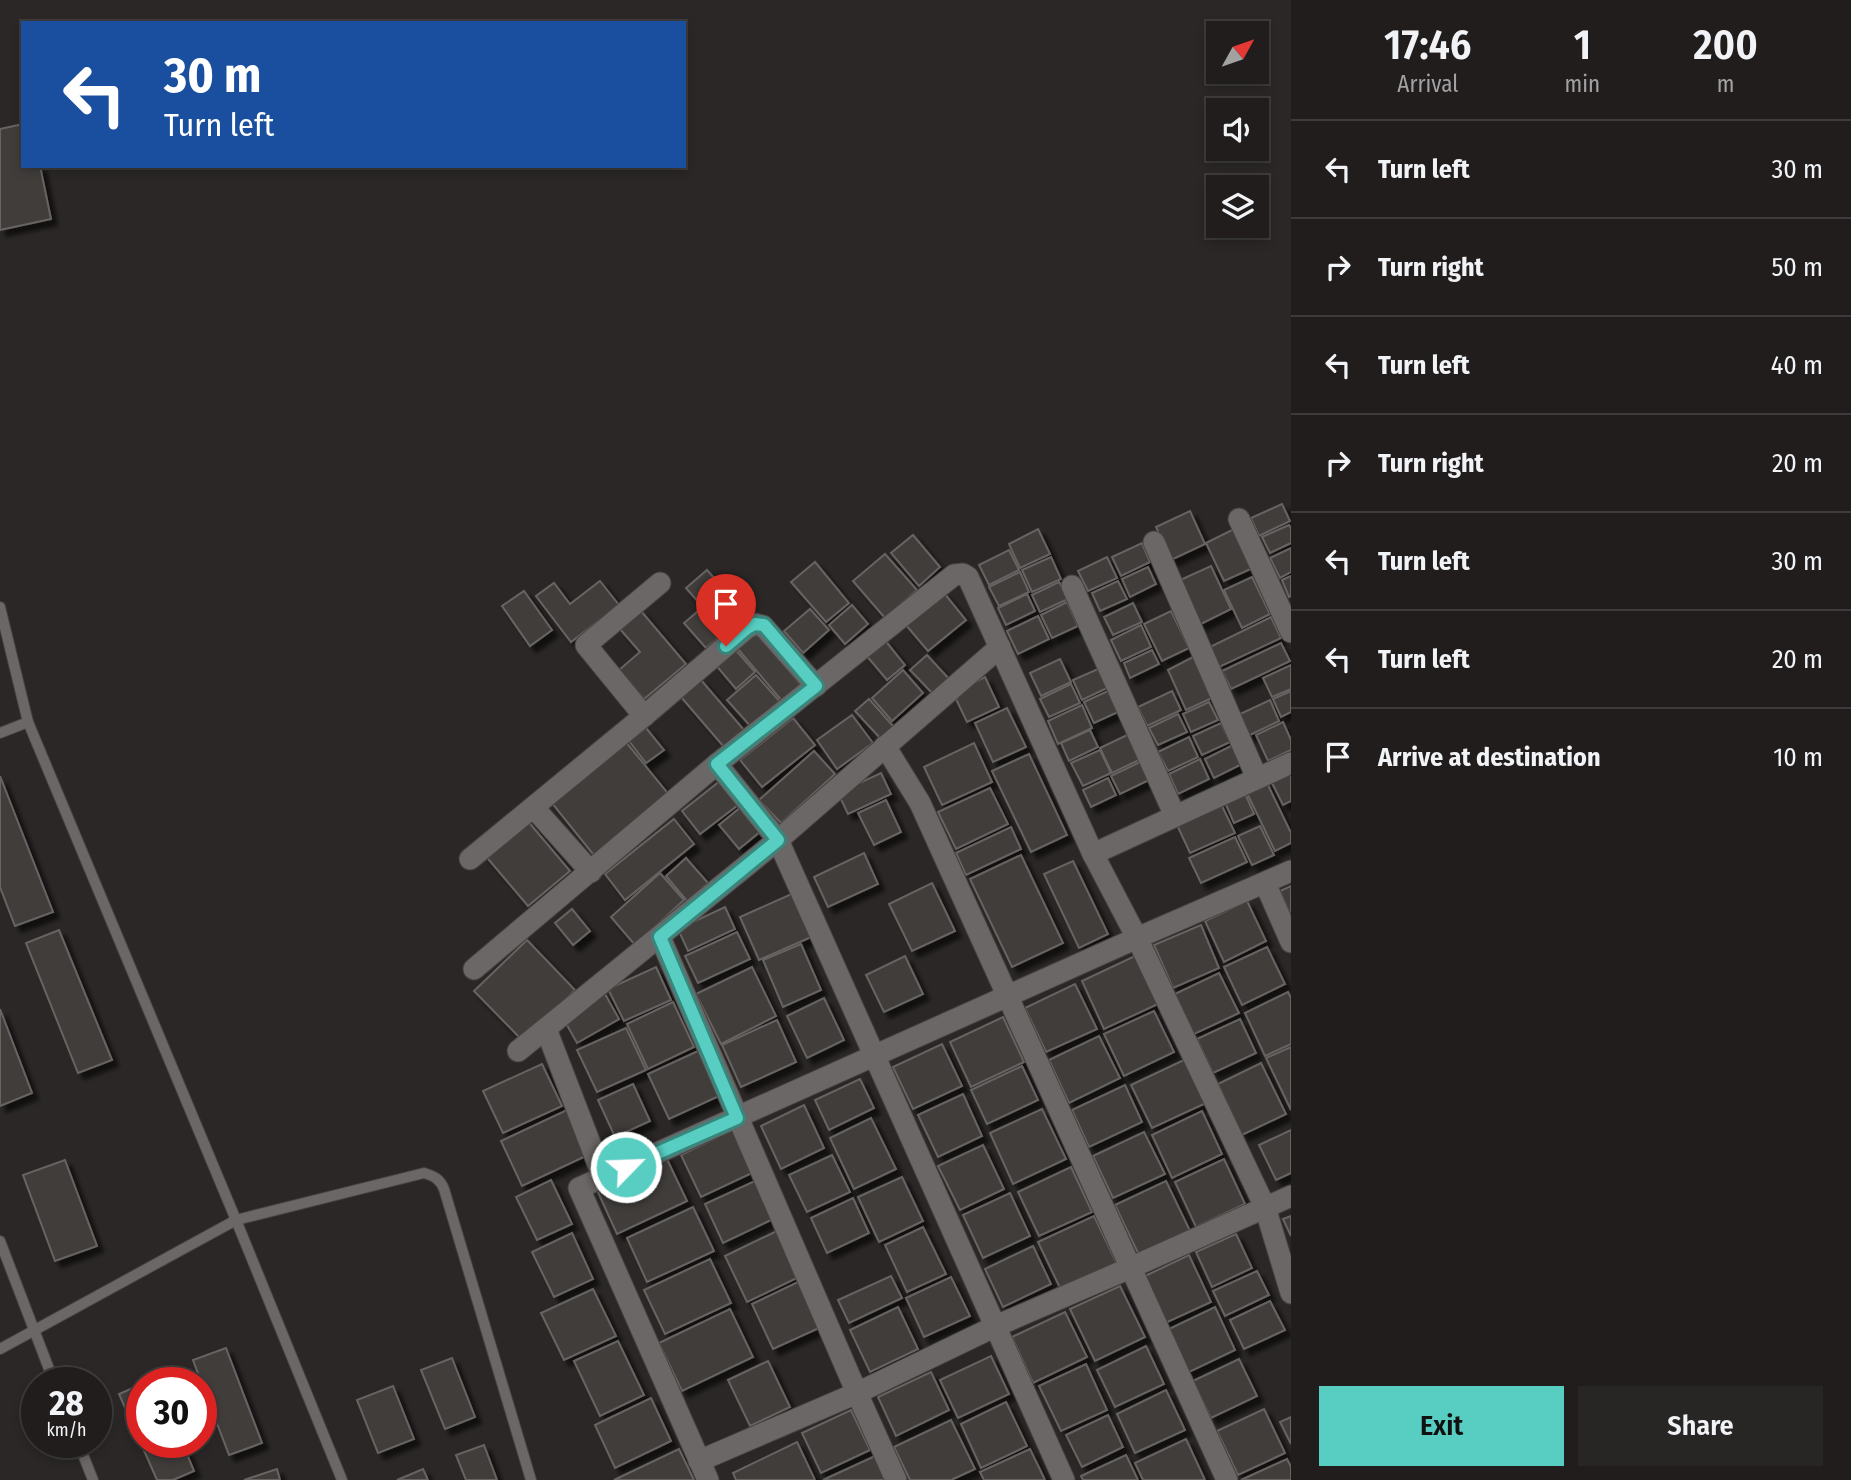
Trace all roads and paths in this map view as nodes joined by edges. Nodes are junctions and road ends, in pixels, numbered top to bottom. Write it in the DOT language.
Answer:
graph roads {
  1 [pos="1239,519"];
  2 [pos="1154,542"];
  3 [pos="660,583"];
  4 [pos="1072,586"];
  5 [pos="0,607"];
  6 [pos="1291,632"];
  7 [pos="1000,647"];
  8 [pos="816,686"];
  9 [pos="644,716"];
  10 [pos="28,722"];
  11 [pos="0,733"];
  12 [pos="885,746"];
  13 [pos="1291,763"];
  14 [pos="717,764"];
  15 [pos="1256,778"];
  16 [pos="534,808"];
  17 [pos="1175,816"];
  18 [pos="778,840"];
  19 [pos="1093,854"];
  20 [pos="470,859"];
  21 [pos="591,872"];
  22 [pos="1291,872"];
  23 [pos="1265,883"];
  24 [pos="660,937"];
  25 [pos="1137,938"];
  26 [pos="1291,942"];
  27 [pos="474,970"];
  28 [pos="1007,997"];
  29 [pos="546,1029"];
  30 [pos="519,1051"];
  31 [pos="876,1056"];
  32 [pos="737,1118"];
  33 [pos="603,1177"];
  34 [pos="1291,1196"];
  35 [pos="1265,1208"];
  36 [pos="236,1220"];
  37 [pos="0,1241"];
  38 [pos="1130,1268"];
  39 [pos="1291,1293"];
  40 [pos="996,1326"];
  41 [pos="33,1330"];
  42 [pos="0,1349"];
  43 [pos="48,1367"];
  44 [pos="857,1394"];
  45 [pos="84,1458"];
  46 [pos="704,1471"];
  47 [pos="93,1480"];
  48 [pos="342,1480"];
  49 [pos="531,1480"];
  50 [pos="896,1480"];
  51 [pos="1064,1480"];
  52 [pos="1227,1480"];
  1 -- 6 [label="street"];
  2 -- 15 [label="street"];
  3 -- 9 [label="street"];
  4 -- 17 [label="street"];
  5 -- 10 [label="lane"];
  7 -- 8 [label="street"];
  7 -- 12 [label="street"];
  7 -- 19 [label="street"];
  8 -- 9 [label="street"];
  8 -- 14 [label="street"];
  9 -- 16 [label="street"];
  10 -- 11 [label="lane"];
  10 -- 36 [label="lane"];
  12 -- 18 [label="street"];
  12 -- 28 [label="street"];
  13 -- 15 [label="street"];
  14 -- 18 [label="street"];
  14 -- 21 [label="street"];
  15 -- 17 [label="street"];
  16 -- 20 [label="street"];
  16 -- 21 [label="street"];
  17 -- 19 [label="street"];
  18 -- 24 [label="street"];
  18 -- 31 [label="street"];
  19 -- 25 [label="street"];
  21 -- 27 [label="street"];
  22 -- 23 [label="street"];
  23 -- 25 [label="street"];
  23 -- 26 [label="street"];
  24 -- 29 [label="street"];
  24 -- 32 [label="street"];
  25 -- 28 [label="street"];
  25 -- 35 [label="street"];
  28 -- 31 [label="street"];
  28 -- 38 [label="street"];
  29 -- 30 [label="street"];
  29 -- 33 [label="street"];
  31 -- 32 [label="street"];
  31 -- 40 [label="street"];
  32 -- 33 [label="street"];
  32 -- 44 [label="street"];
  33 -- 46 [label="street"];
  34 -- 35 [label="street"];
  35 -- 38 [label="street"];
  35 -- 39 [label="street"];
  36 -- 41 [label="lane"];
  36 -- 48 [label="lane"];
  36 -- 49 [label="lane"];
  37 -- 41 [label="lane"];
  38 -- 40 [label="street"];
  38 -- 52 [label="street"];
  40 -- 44 [label="street"];
  40 -- 51 [label="street"];
  41 -- 42 [label="lane"];
  41 -- 43 [label="lane"];
  44 -- 46 [label="street"];
  44 -- 50 [label="street"];
  45 -- 47 [label="lane"];
}
